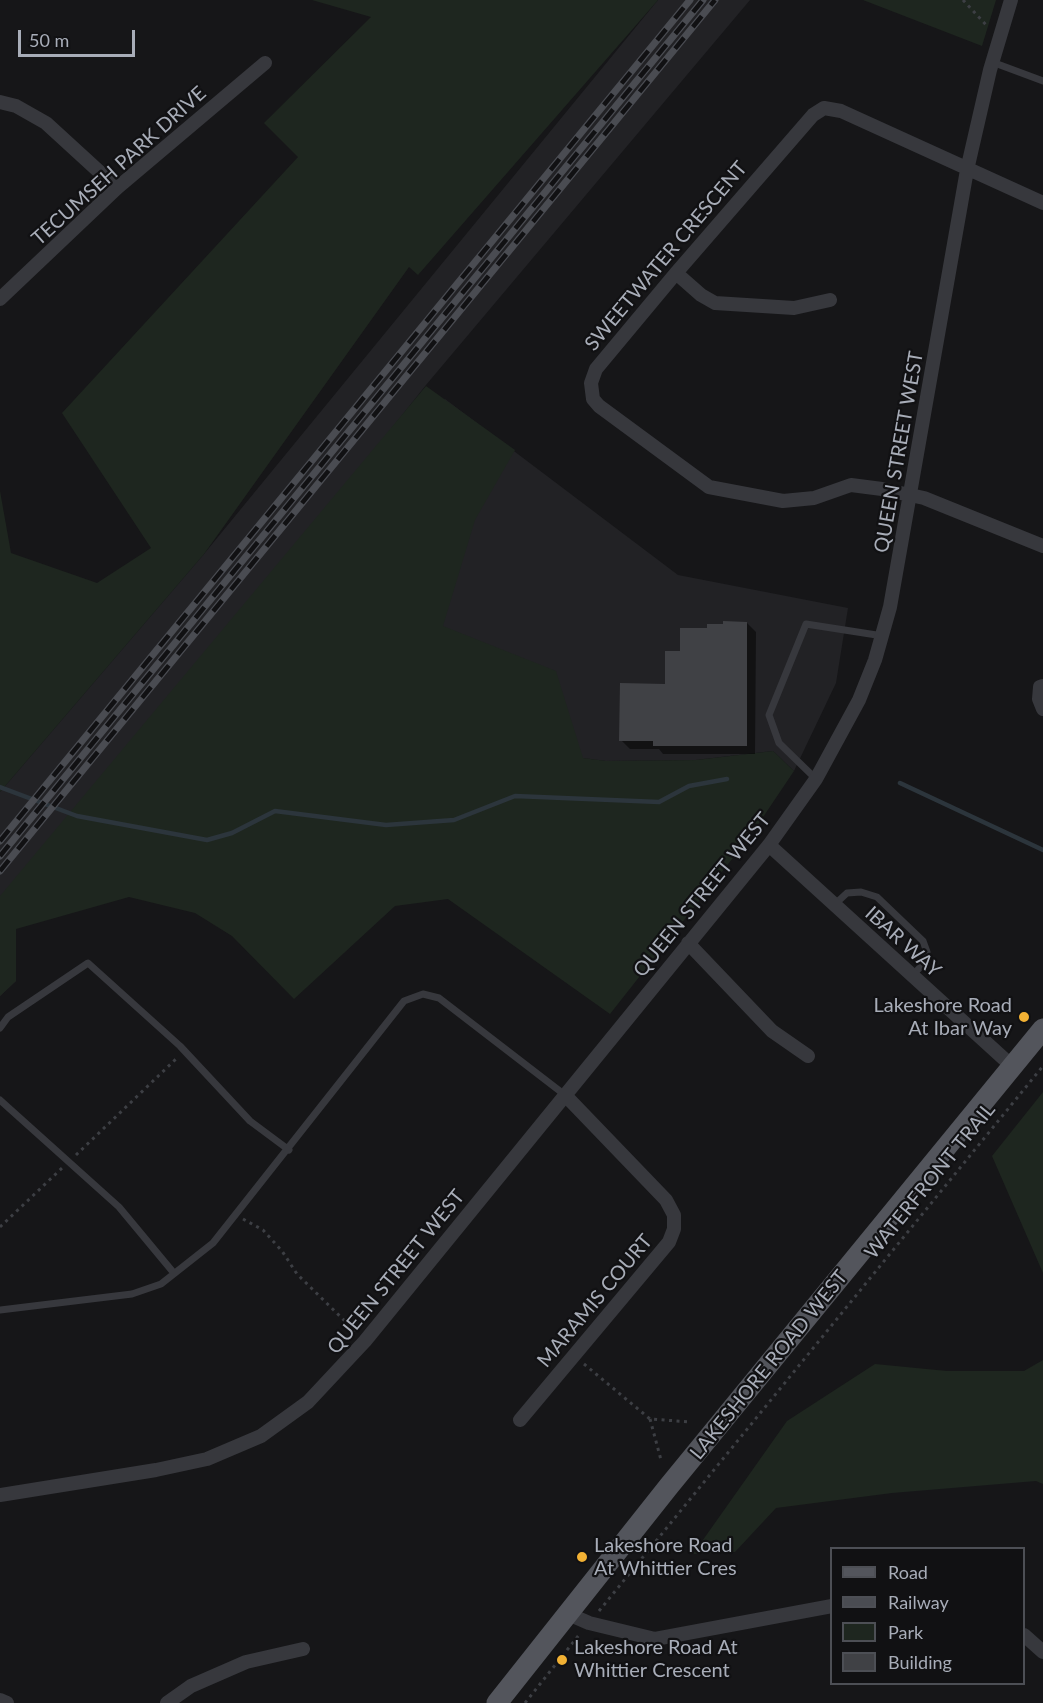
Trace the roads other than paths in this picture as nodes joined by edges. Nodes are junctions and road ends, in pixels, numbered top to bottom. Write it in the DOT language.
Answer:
graph roads {
  1 [pos="1011,0"];
  2 [pos="992,62"];
  3 [pos="266,63"];
  4 [pos="1043,81"];
  5 [pos="0,102"];
  6 [pos="967,170"];
  7 [pos="117,188"];
  8 [pos="1043,203"];
  9 [pos="676,273"];
  10 [pos="0,299"];
  11 [pos="830,300"];
  12 [pos="911,496"];
  13 [pos="1043,546"];
  14 [pos="883,636"];
  15 [pos="1043,686"];
  16 [pos="1043,709"];
  17 [pos="816,779"];
  18 [pos="769,845"];
  19 [pos="834,905"];
  20 [pos="688,943"];
  21 [pos="912,976"];
  22 [pos="0,1028"];
  23 [pos="1043,1029"];
  24 [pos="808,1056"];
  25 [pos="1013,1067"];
  26 [pos="565,1095"];
  27 [pos="0,1100"];
  28 [pos="289,1150"];
  29 [pos="173,1272"];
  30 [pos="0,1310"];
  31 [pos="520,1420"];
  32 [pos="0,1496"];
  33 [pos="830,1606"];
  34 [pos="566,1613"];
  35 [pos="1025,1637"];
  36 [pos="303,1649"];
  37 [pos="1043,1652"];
  38 [pos="0,1700"];
  39 [pos="7,1703"];
  40 [pos="167,1703"];
  41 [pos="496,1703"];
  1 -- 2 [label="street, QUEEN STREET WEST"];
  2 -- 4 [label="lane"];
  2 -- 6 [label="street, QUEEN STREET WEST"];
  3 -- 7 [label="street, TECUMSEH PARK DRIVE"];
  5 -- 7 [label="street"];
  6 -- 8 [label="street"];
  6 -- 9 [label="street, SWEETWATER CRESCENT"];
  6 -- 12 [label="street, QUEEN STREET WEST"];
  7 -- 10 [label="street, TECUMSEH PARK DRIVE"];
  9 -- 11 [label="street"];
  9 -- 12 [label="street, SWEETWATER CRESCENT"];
  12 -- 13 [label="street, SWEETWATER CRESCENT"];
  12 -- 14 [label="street, QUEEN STREET WEST"];
  14 -- 17 [label="street, QUEEN STREET WEST"];
  14 -- 17 [label="lane"];
  15 -- 16 [label="street"];
  17 -- 18 [label="street, QUEEN STREET WEST"];
  18 -- 19 [label="street, IBAR WAY"];
  18 -- 20 [label="street, QUEEN STREET WEST"];
  19 -- 21 [label="street, IBAR WAY"];
  19 -- 21 [label="lane"];
  20 -- 24 [label="street"];
  20 -- 26 [label="street, QUEEN STREET WEST"];
  21 -- 25 [label="street, IBAR WAY"];
  22 -- 28 [label="lane"];
  23 -- 25 [label="main road, LAKESHORE ROAD WEST"];
  25 -- 34 [label="main road, LAKESHORE ROAD WEST"];
  26 -- 28 [label="lane"];
  26 -- 31 [label="street, MARAMIS COURT"];
  26 -- 32 [label="street, QUEEN STREET WEST"];
  27 -- 29 [label="lane"];
  28 -- 29 [label="lane"];
  29 -- 30 [label="lane"];
  33 -- 34 [label="street"];
  34 -- 41 [label="main road, LAKESHORE ROAD WEST"];
  35 -- 37 [label="street"];
  36 -- 40 [label="street"];
  38 -- 39 [label="street"];
}
